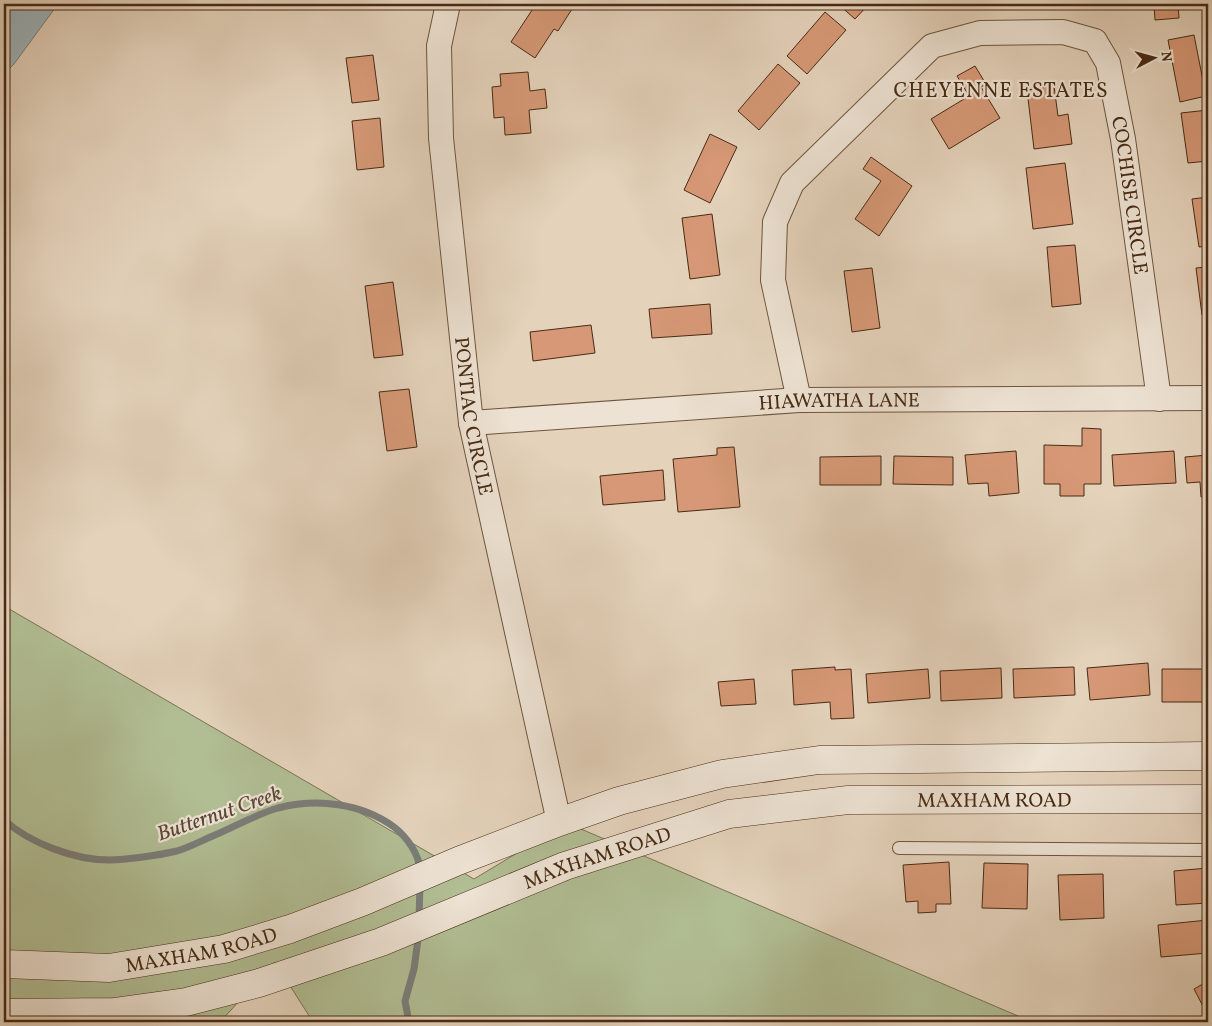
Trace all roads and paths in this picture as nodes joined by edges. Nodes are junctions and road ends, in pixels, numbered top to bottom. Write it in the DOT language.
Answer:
graph roads {
  1 [pos="448,4"];
  2 [pos="1208,398"];
  3 [pos="1160,399"];
  4 [pos="799,400"];
  5 [pos="471,423"];
  6 [pos="1208,756"];
  7 [pos="1208,799"];
  8 [pos="559,822"];
  9 [pos="899,848"];
  10 [pos="1208,850"];
  11 [pos="4,964"];
  12 [pos="4,1013"];
  1 -- 5 [label="street, PONTIAC CIRCLE"];
  2 -- 3 [label="street, HIAWATHA LANE"];
  3 -- 4 [label="street, HIAWATHA LANE"];
  3 -- 4 [label="street, COCHISE CIRCLE"];
  4 -- 5 [label="street, HIAWATHA LANE"];
  5 -- 8 [label="street, PONTIAC CIRCLE"];
  6 -- 8 [label="main road, MAXHAM ROAD"];
  7 -- 12 [label="main road, MAXHAM ROAD"];
  8 -- 11 [label="main road, MAXHAM ROAD"];
  9 -- 10 [label="lane"];
}
